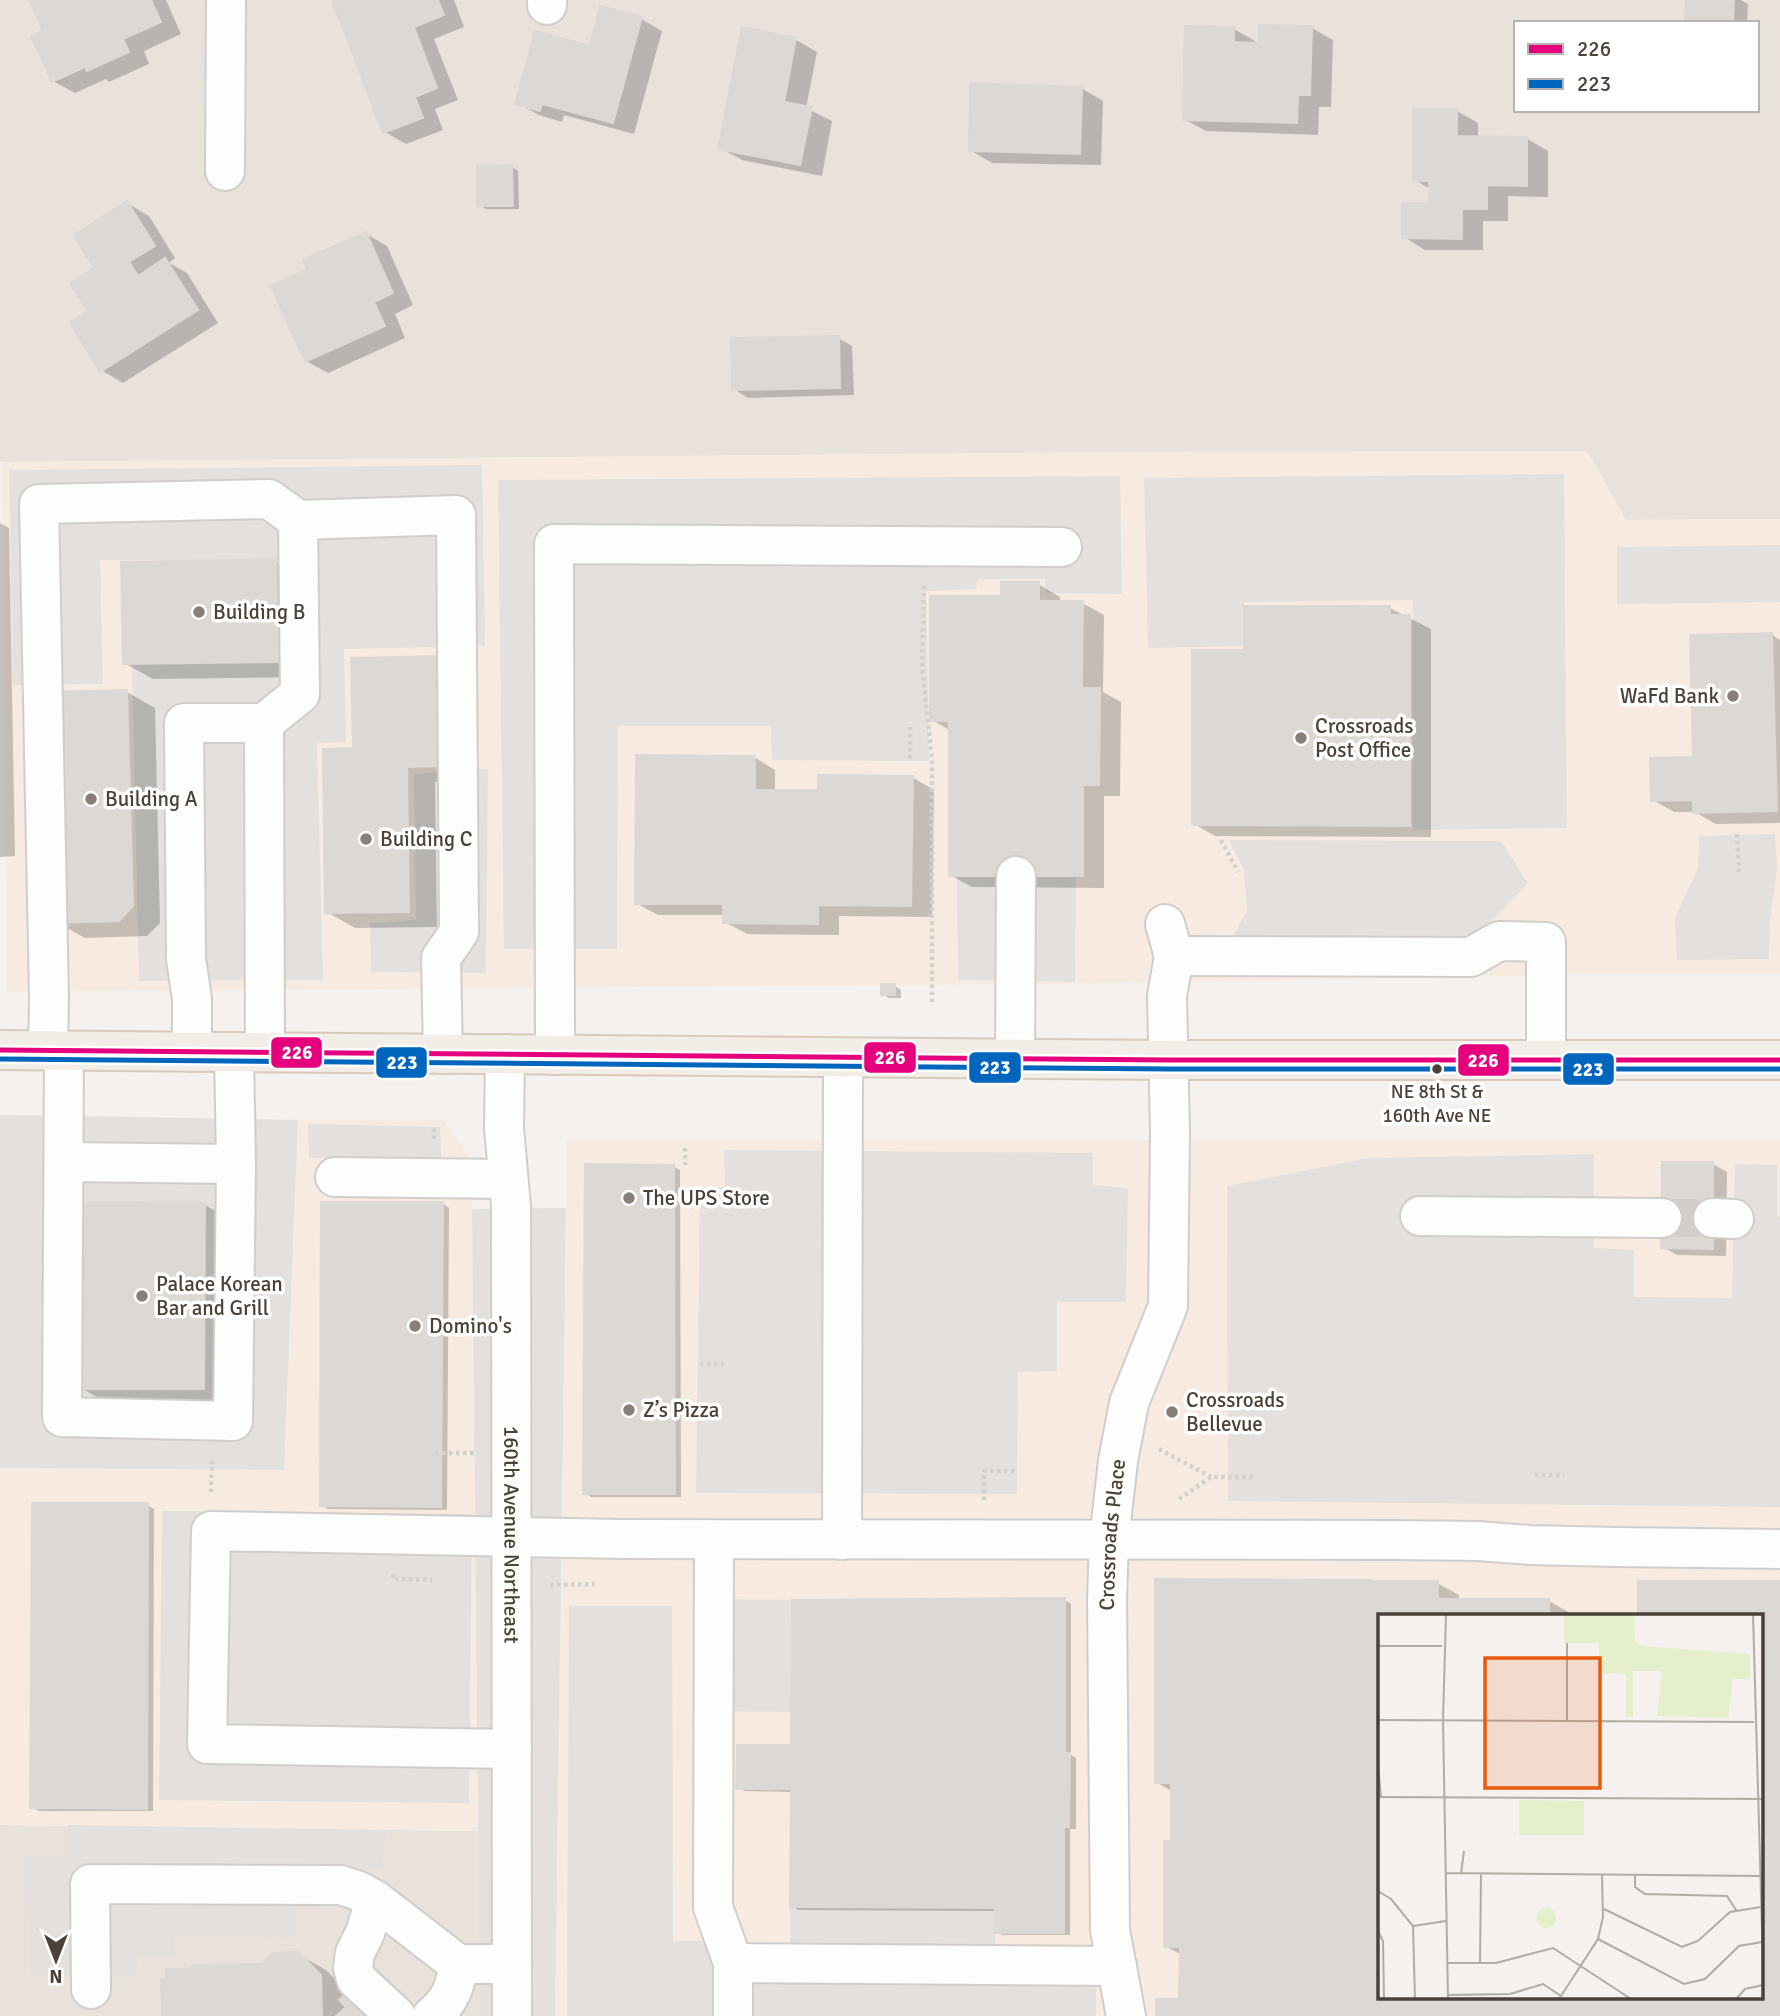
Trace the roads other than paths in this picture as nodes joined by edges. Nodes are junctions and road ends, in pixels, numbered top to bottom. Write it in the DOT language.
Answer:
graph roads {
  1 [pos="226,0"];
  2 [pos="225,171"];
  3 [pos="298,520"];
  4 [pos="1062,547"];
  5 [pos="264,723"];
  6 [pos="1016,876"];
  7 [pos="0,1050"];
  8 [pos="56,1051"];
  9 [pos="192,1052"];
  10 [pos="250,1052"];
  11 [pos="443,1054"];
  12 [pos="505,1054"];
  13 [pos="555,1055"];
  14 [pos="843,1058"];
  15 [pos="1015,1059"];
  16 [pos="1170,1060"];
  17 [pos="1546,1060"];
  18 [pos="1780,1060"];
  19 [pos="64,1161"];
  20 [pos="236,1164"];
  21 [pos="335,1177"];
  22 [pos="508,1179"];
  23 [pos="1420,1216"];
  24 [pos="1662,1217"];
  25 [pos="512,1537"];
  26 [pos="714,1540"];
  27 [pos="842,1540"];
  28 [pos="1109,1540"];
  29 [pos="1780,1549"];
  30 [pos="512,1749"];
  31 [pos="375,1900"];
  32 [pos="733,1963"];
  33 [pos="458,1964"];
  34 [pos="512,1964"];
  35 [pos="1117,1966"];
  36 [pos="91,1989"];
  37 [pos="396,2016"];
  38 [pos="432,2016"];
  39 [pos="512,2016"];
  40 [pos="733,2016"];
  41 [pos="1126,2016"];
  1 -- 2 [label="street"];
  3 -- 5 [label="street"];
  3 -- 8 [label="street"];
  3 -- 11 [label="street"];
  4 -- 13 [label="street"];
  5 -- 9 [label="street"];
  5 -- 10 [label="street"];
  6 -- 15 [label="street"];
  7 -- 8 [label="main road"];
  8 -- 9 [label="main road"];
  8 -- 19 [label="street"];
  9 -- 10 [label="main road"];
  10 -- 11 [label="main road"];
  10 -- 20 [label="street"];
  11 -- 12 [label="main road"];
  12 -- 13 [label="main road"];
  12 -- 22 [label="street, 160th Avenue Northeast"];
  13 -- 14 [label="main road"];
  14 -- 15 [label="main road"];
  14 -- 27 [label="street"];
  15 -- 16 [label="main road"];
  16 -- 17 [label="main road"];
  16 -- 17 [label="street, Crossroads Place"];
  16 -- 28 [label="street, Crossroads Place"];
  17 -- 18 [label="main road"];
  19 -- 20 [label="street"];
  19 -- 20 [label="street"];
  21 -- 22 [label="street"];
  22 -- 25 [label="street, 160th Avenue Northeast"];
  23 -- 24 [label="street"];
  25 -- 26 [label="street"];
  25 -- 30 [label="street, 160th Avenue Northeast"];
  25 -- 30 [label="street"];
  26 -- 27 [label="street"];
  26 -- 32 [label="street"];
  27 -- 28 [label="street"];
  28 -- 29 [label="street"];
  28 -- 35 [label="street, Crossroads Place"];
  30 -- 34 [label="street, 160th Avenue Northeast"];
  31 -- 33 [label="street"];
  31 -- 36 [label="street"];
  31 -- 37 [label="street"];
  32 -- 35 [label="street"];
  32 -- 40 [label="street"];
  33 -- 34 [label="street"];
  33 -- 38 [label="street"];
  34 -- 39 [label="street, 160th Avenue Northeast"];
  35 -- 41 [label="street, Crossroads Place"];
}
